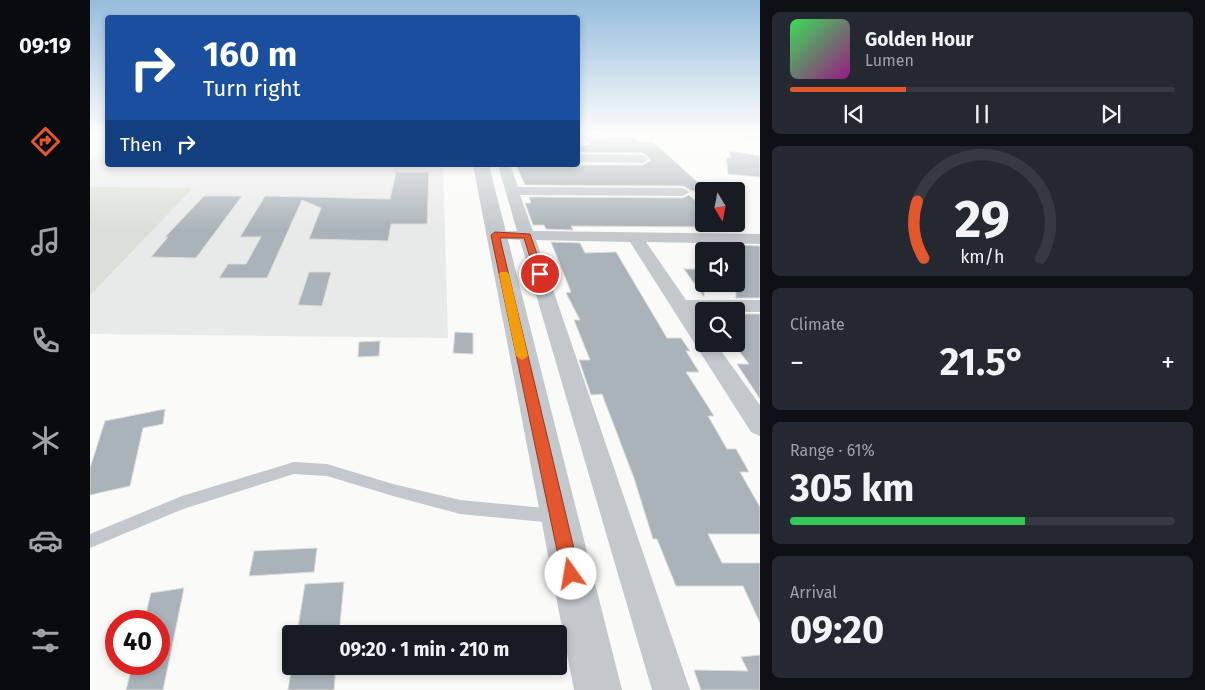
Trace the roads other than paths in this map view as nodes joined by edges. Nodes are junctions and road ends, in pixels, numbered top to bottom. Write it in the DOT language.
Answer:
graph roads {
  1 [pos="481,167"];
  2 [pos="505,167"];
  3 [pos="512,191"];
  4 [pos="683,192"];
  5 [pos="495,235"];
  6 [pos="528,236"];
  7 [pos="634,236"];
  8 [pos="760,239"];
  9 [pos="680,306"];
  10 [pos="760,306"];
  11 [pos="695,329"];
  12 [pos="711,352"];
  13 [pos="753,403"];
  14 [pos="760,425"];
  15 [pos="558,516"];
  16 [pos="90,541"];
  17 [pos="598,690"];
  18 [pos="671,690"];
  1 -- 5 [label="street"];
  2 -- 3 [label="street"];
  3 -- 4 [label="street"];
  3 -- 6 [label="street"];
  5 -- 6 [label="street"];
  5 -- 15 [label="street"];
  6 -- 7 [label="street"];
  6 -- 18 [label="street"];
  7 -- 8 [label="street"];
  7 -- 9 [label="street"];
  9 -- 10 [label="street"];
  9 -- 11 [label="street"];
  12 -- 13 [label="street"];
  13 -- 14 [label="street"];
  15 -- 16 [label="lane"];
  15 -- 17 [label="street"];
}
